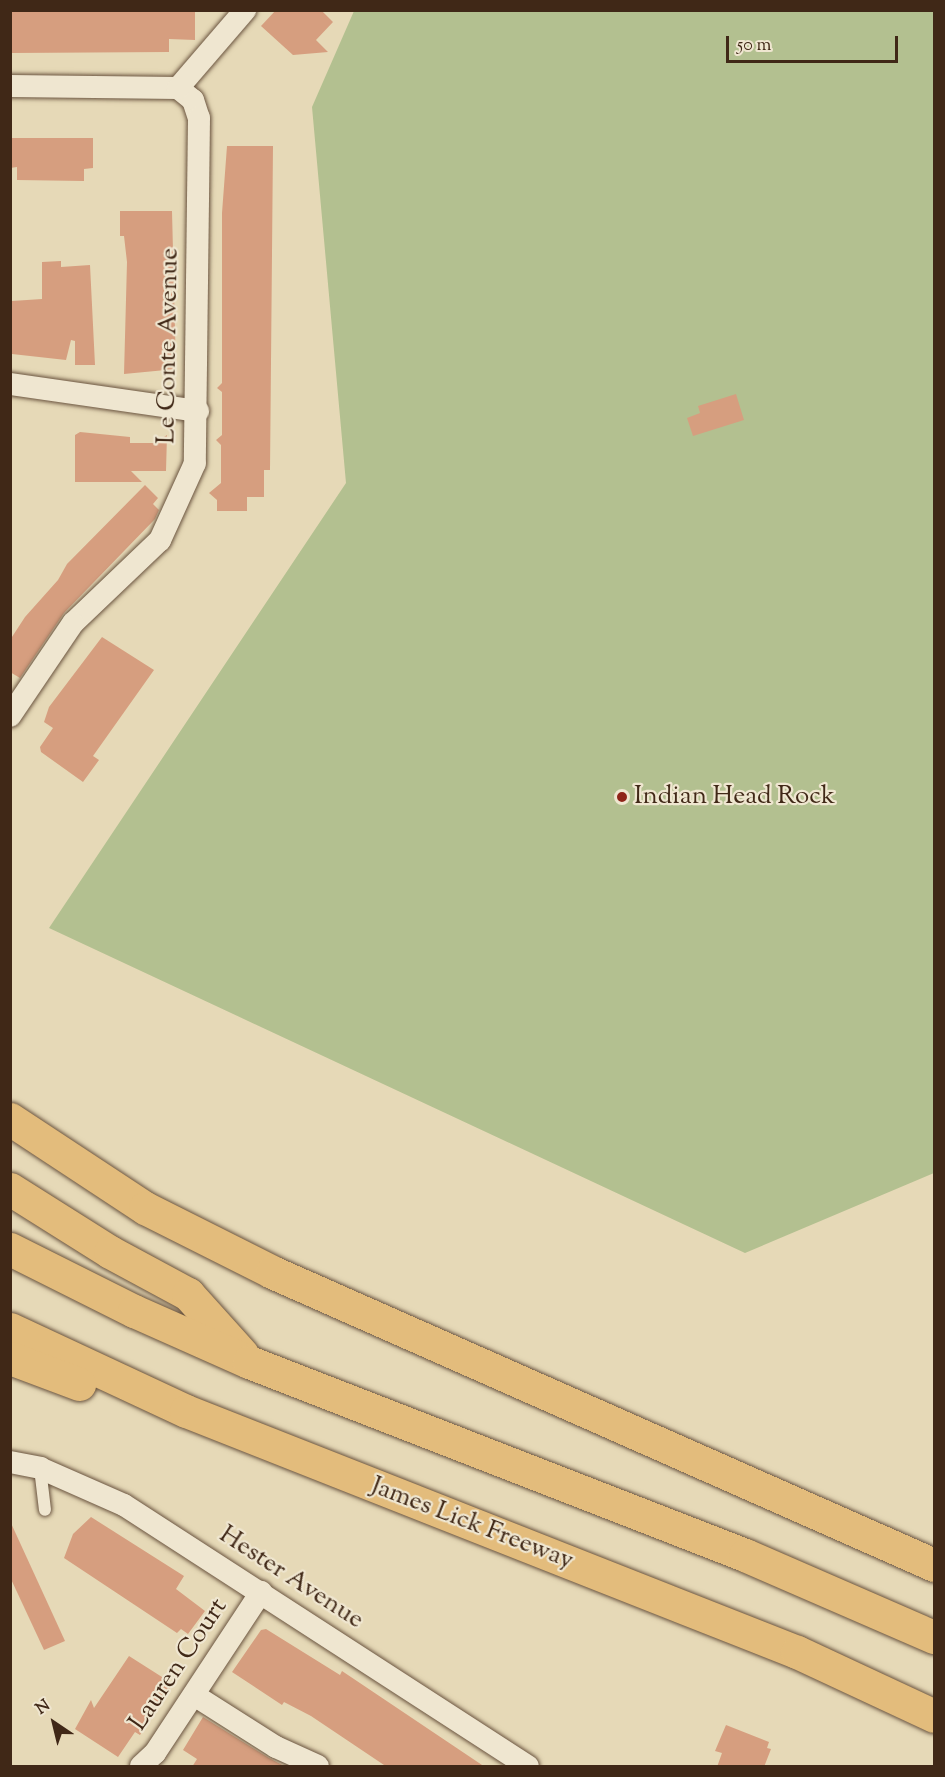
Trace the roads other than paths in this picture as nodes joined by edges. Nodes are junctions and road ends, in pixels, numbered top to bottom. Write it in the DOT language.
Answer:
graph roads {
  1 [pos="245,10"];
  2 [pos="10,86"];
  3 [pos="178,87"];
  4 [pos="10,384"];
  5 [pos="198,411"];
  6 [pos="10,716"];
  7 [pos="10,1119"];
  8 [pos="10,1190"];
  9 [pos="10,1250"];
  10 [pos="10,1329"];
  11 [pos="10,1359"];
  12 [pos="249,1362"];
  13 [pos="233,1431"];
  14 [pos="10,1462"];
  15 [pos="40,1468"];
  16 [pos="45,1510"];
  17 [pos="934,1565"];
  18 [pos="261,1592"];
  19 [pos="934,1637"];
  20 [pos="194,1695"];
  21 [pos="934,1716"];
  22 [pos="141,1767"];
  23 [pos="318,1767"];
  24 [pos="528,1767"];
  1 -- 3 [label="street"];
  2 -- 3 [label="street"];
  3 -- 5 [label="street, Le Conte Avenue"];
  4 -- 5 [label="street"];
  5 -- 6 [label="street, Le Conte Avenue"];
  7 -- 17 [label="highway"];
  8 -- 12 [label="highway"];
  9 -- 12 [label="highway"];
  10 -- 13 [label="highway, James Lick Freeway"];
  11 -- 13 [label="highway"];
  12 -- 19 [label="highway"];
  13 -- 21 [label="highway, James Lick Freeway"];
  14 -- 15 [label="street, Hester Avenue"];
  15 -- 16 [label="lane"];
  15 -- 18 [label="street, Hester Avenue"];
  18 -- 20 [label="street, Lauren Court"];
  18 -- 24 [label="street, Hester Avenue"];
  20 -- 22 [label="street, Lauren Court"];
  20 -- 23 [label="street"];
}
